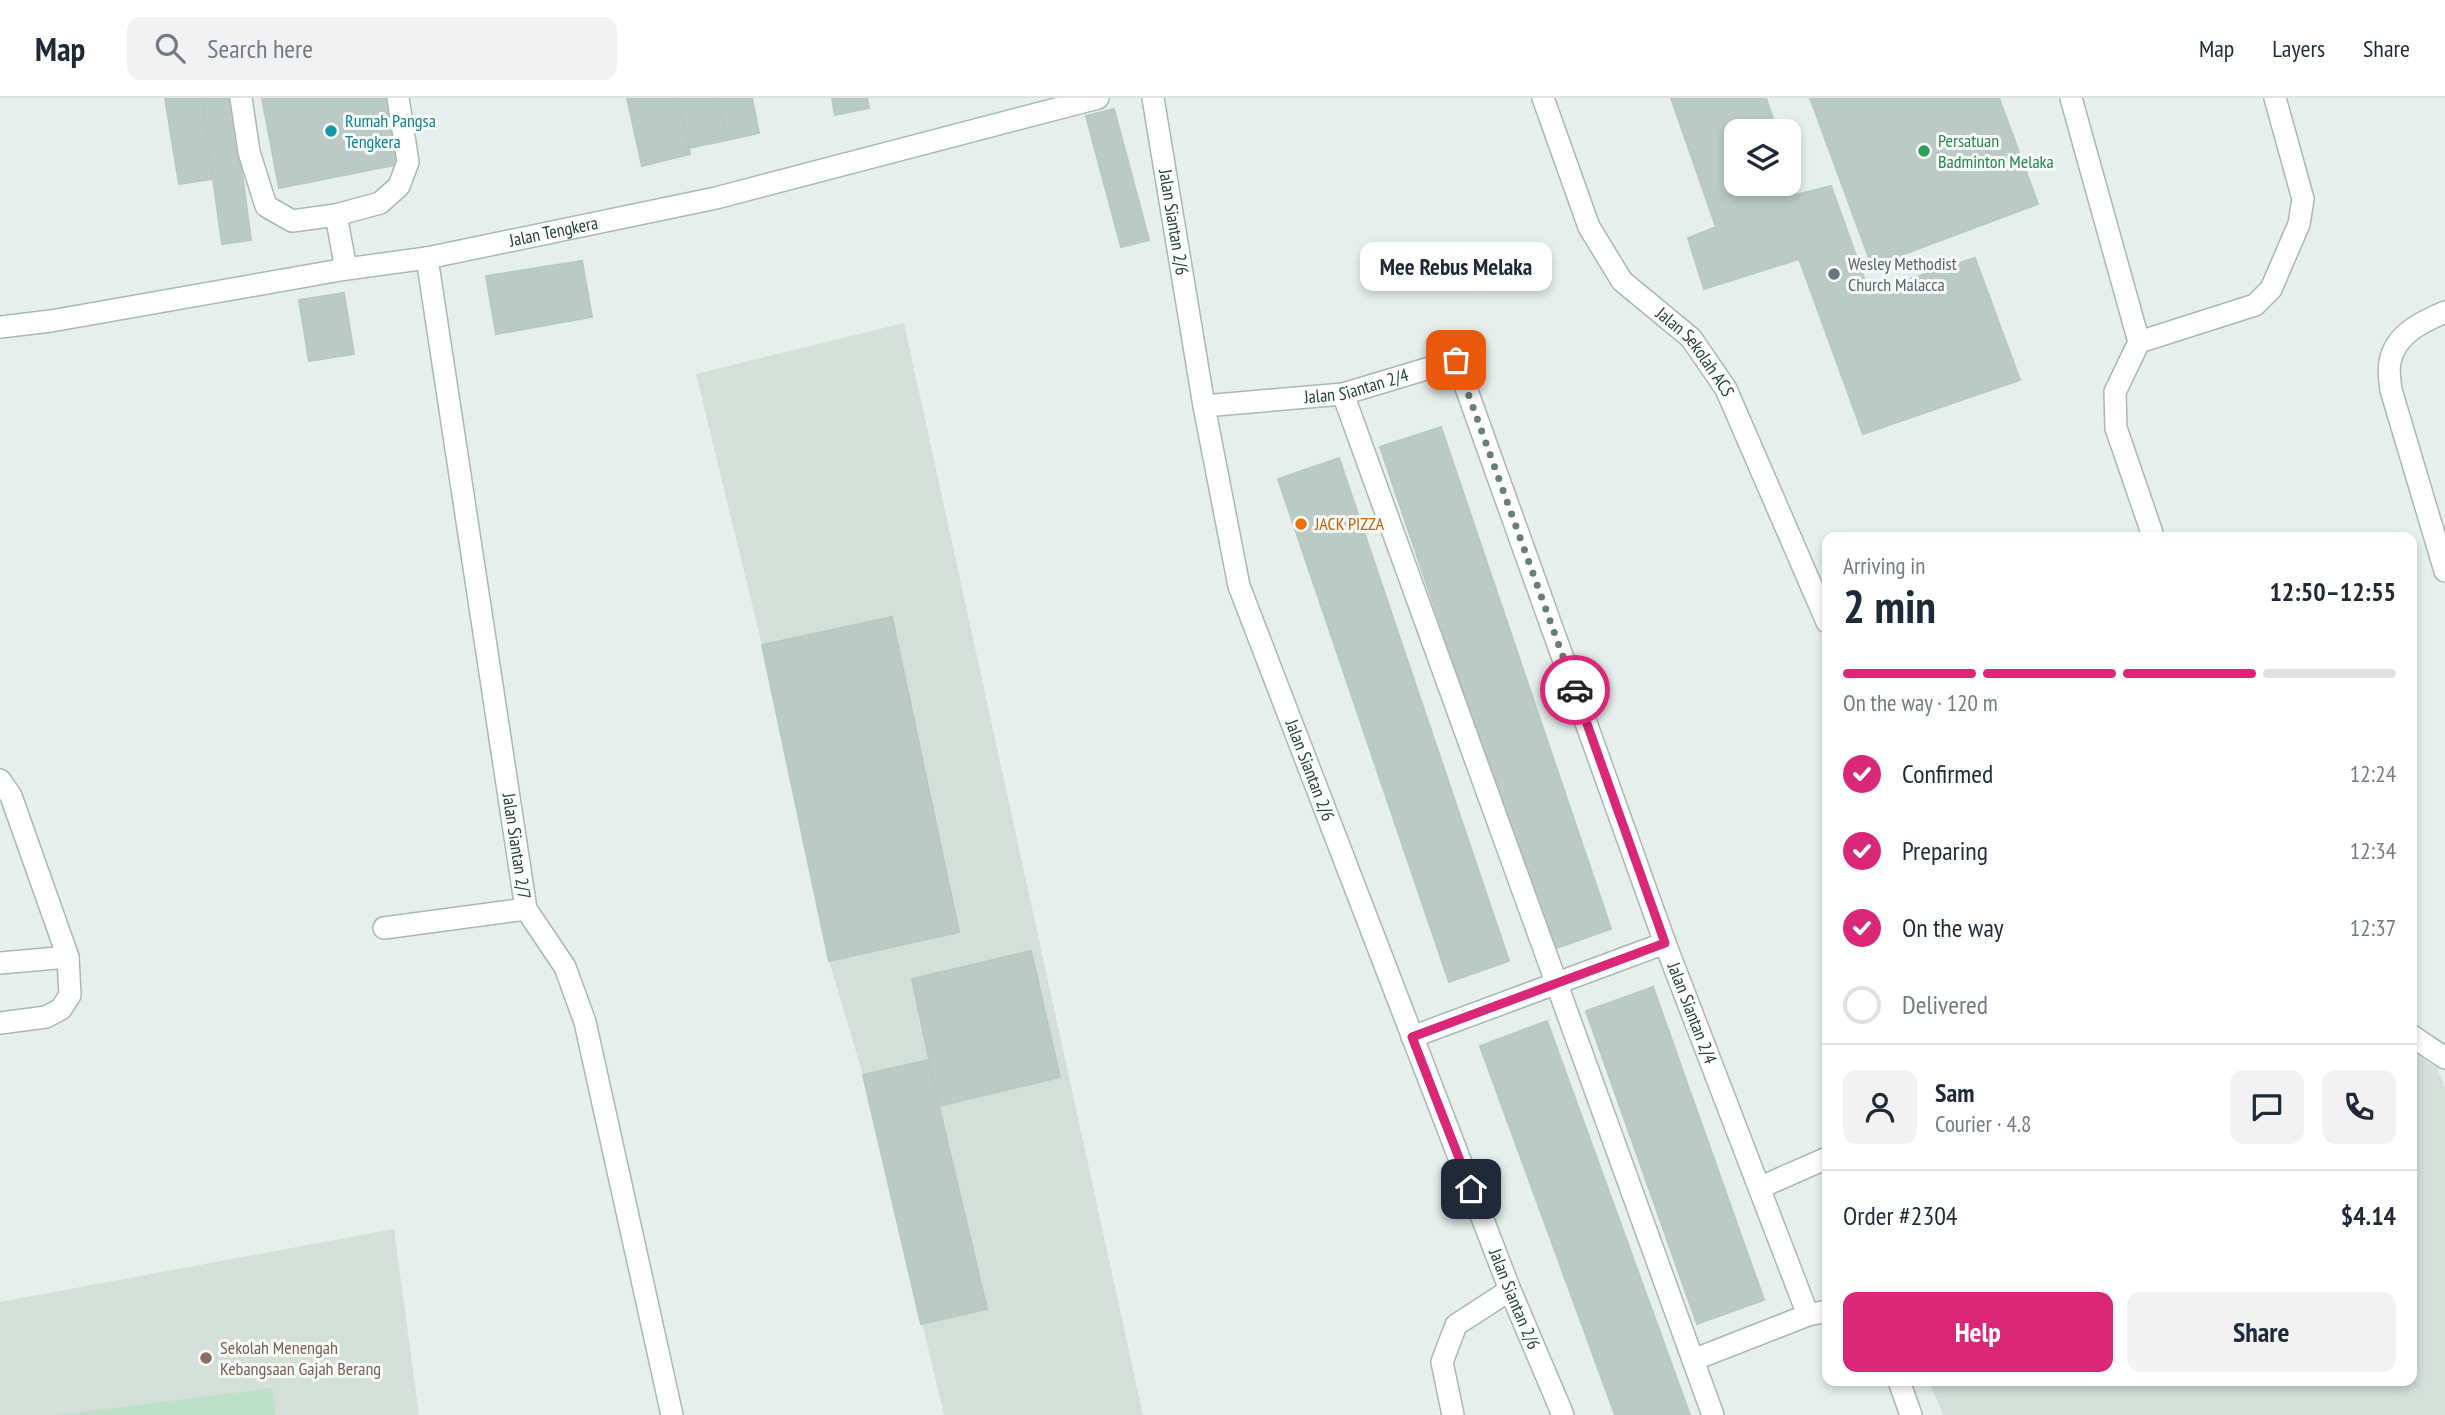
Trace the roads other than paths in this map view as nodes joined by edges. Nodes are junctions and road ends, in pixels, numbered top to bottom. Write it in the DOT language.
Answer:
graph roads {
  1 [pos="241,98"];
  2 [pos="398,98"];
  3 [pos="1098,98"];
  4 [pos="1153,98"];
  5 [pos="1543,98"];
  6 [pos="2071,98"];
  7 [pos="2275,98"];
  8 [pos="336,215"];
  9 [pos="428,258"];
  10 [pos="346,269"];
  11 [pos="2445,313"];
  12 [pos="0,327"];
  13 [pos="2139,342"];
  14 [pos="1343,394"];
  15 [pos="1203,406"];
  16 [pos="2152,532"];
  17 [pos="2445,571"];
  18 [pos="1822,610"];
  19 [pos="0,780"];
  20 [pos="526,909"];
  21 [pos="384,928"];
  22 [pos="1665,943"];
  23 [pos="68,957"];
  24 [pos="0,963"];
  25 [pos="1556,983"];
  26 [pos="0,1023"];
  27 [pos="1412,1037"];
  28 [pos="2417,1039"];
  29 [pos="2445,1058"];
  30 [pos="1822,1160"];
  31 [pos="1761,1187"];
  32 [pos="1510,1290"];
  33 [pos="1818,1313"];
  34 [pos="1693,1360"];
  35 [pos="1901,1386"];
  36 [pos="672,1415"];
  37 [pos="1453,1415"];
  38 [pos="1563,1415"];
  39 [pos="1713,1415"];
  40 [pos="1912,1415"];
  1 -- 8 [label="street"];
  2 -- 8 [label="street"];
  3 -- 9 [label="street, Jalan Tengkera"];
  4 -- 15 [label="street, Jalan Siantan 2/6"];
  5 -- 18 [label="street, Jalan Sekolah ACS"];
  6 -- 13 [label="street"];
  7 -- 13 [label="street"];
  8 -- 10 [label="street"];
  9 -- 10 [label="street, Jalan Tengkera"];
  9 -- 20 [label="street, Jalan Siantan 2/7"];
  10 -- 12 [label="street, Jalan Tengkera"];
  11 -- 17 [label="street"];
  13 -- 16 [label="street"];
  14 -- 15 [label="street, Jalan Siantan 2/4"];
  14 -- 22 [label="street, Jalan Siantan 2/4"];
  14 -- 25 [label="street"];
  15 -- 27 [label="street, Jalan Siantan 2/6"];
  19 -- 23 [label="street"];
  20 -- 21 [label="street"];
  20 -- 36 [label="street, Jalan Siantan 2/7"];
  22 -- 25 [label="street"];
  22 -- 31 [label="street, Jalan Siantan 2/4"];
  23 -- 24 [label="street"];
  23 -- 26 [label="street"];
  25 -- 27 [label="street"];
  25 -- 34 [label="street"];
  27 -- 32 [label="street, Jalan Siantan 2/6"];
  28 -- 29 [label="street"];
  30 -- 31 [label="street"];
  31 -- 33 [label="street, Jalan Siantan 2/4"];
  32 -- 37 [label="street"];
  32 -- 38 [label="street, Jalan Siantan 2/6"];
  33 -- 34 [label="street"];
  34 -- 39 [label="street"];
  35 -- 40 [label="street"];
}
